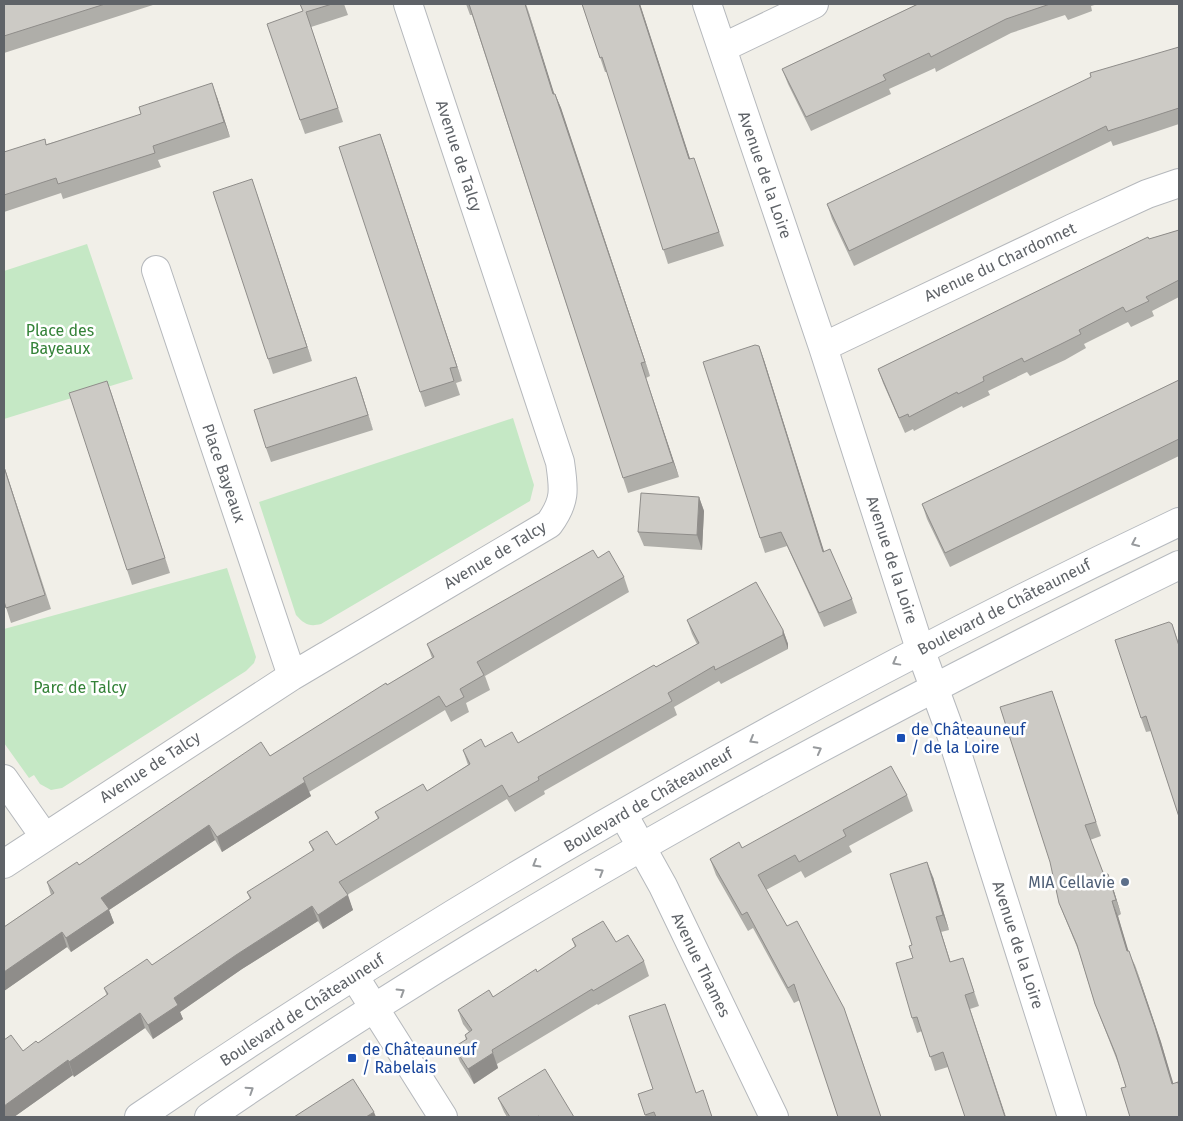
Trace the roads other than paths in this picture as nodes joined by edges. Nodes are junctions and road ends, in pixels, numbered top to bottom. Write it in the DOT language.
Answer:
graph roads {
  1 [pos="408,4"];
  2 [pos="707,4"];
  3 [pos="814,4"];
  4 [pos="722,48"];
  5 [pos="1179,183"];
  6 [pos="156,270"];
  7 [pos="823,347"];
  8 [pos="1179,522"];
  9 [pos="1179,565"];
  10 [pos="920,649"];
  11 [pos="292,676"];
  12 [pos="934,687"];
  13 [pos="4,779"];
  14 [pos="623,814"];
  15 [pos="44,836"];
  16 [pos="642,846"];
  17 [pos="4,864"];
  18 [pos="354,976"];
  19 [pos="374,1008"];
  20 [pos="139,1117"];
  21 [pos="210,1117"];
  22 [pos="443,1117"];
  23 [pos="774,1117"];
  24 [pos="1072,1117"];
  1 -- 11 [label="street, Avenue de Talcy"];
  2 -- 4 [label="street, Avenue de la Loire"];
  3 -- 4 [label="street"];
  4 -- 7 [label="street, Avenue de la Loire"];
  5 -- 7 [label="street, Avenue du Chardonnet"];
  6 -- 11 [label="street, Place Bayeaux"];
  7 -- 10 [label="street, Avenue de la Loire"];
  8 -- 10 [label="street, Boulevard de Châteauneuf, one-way"];
  9 -- 12 [label="street"];
  10 -- 12 [label="street, Avenue de la Loire"];
  10 -- 14 [label="street, Boulevard de Châteauneuf, one-way"];
  11 -- 15 [label="street, Avenue de Talcy"];
  16 -- 12 [label="street, one-way"];
  12 -- 24 [label="street, Avenue de la Loire"];
  13 -- 15 [label="street"];
  14 -- 16 [label="street, Avenue Thames"];
  14 -- 18 [label="street, Boulevard de Châteauneuf, one-way"];
  15 -- 17 [label="street, Avenue de Talcy"];
  19 -- 16 [label="street, one-way"];
  16 -- 23 [label="street, Avenue Thames"];
  18 -- 19 [label="street"];
  18 -- 20 [label="street, Boulevard de Châteauneuf"];
  21 -- 19 [label="street, one-way"];
  19 -- 22 [label="street"];
}
